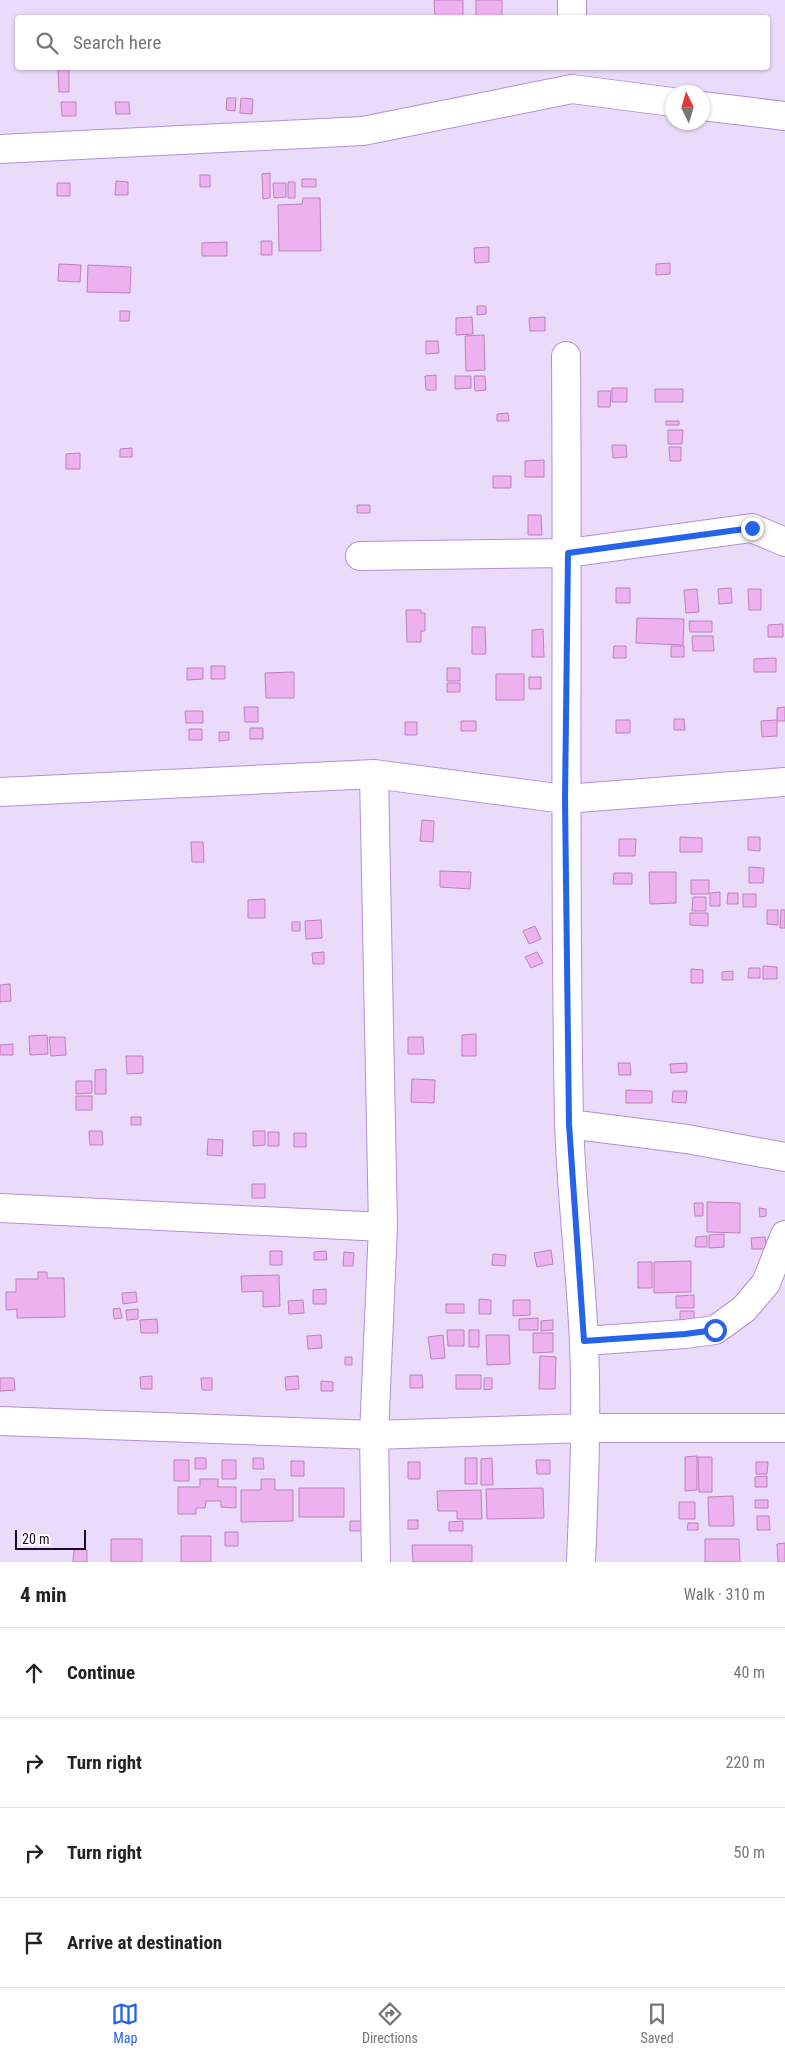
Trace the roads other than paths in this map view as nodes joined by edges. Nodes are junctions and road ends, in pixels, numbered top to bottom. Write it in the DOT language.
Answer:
graph roads {
  1 [pos="572,0"];
  2 [pos="572,15"];
  3 [pos="572,78"];
  4 [pos="665,100"];
  5 [pos="710,107"];
  6 [pos="785,116"];
  7 [pos="0,149"];
  8 [pos="566,356"];
  9 [pos="785,542"];
  10 [pos="568,553"];
  11 [pos="360,556"];
  12 [pos="374,774"];
  13 [pos="785,782"];
  14 [pos="0,792"];
  15 [pos="565,799"];
  16 [pos="569,1124"];
  17 [pos="785,1157"];
  18 [pos="0,1208"];
  19 [pos="383,1227"];
  20 [pos="785,1236"];
  21 [pos="584,1341"];
  22 [pos="0,1421"];
  23 [pos="587,1428"];
  24 [pos="785,1428"];
  25 [pos="374,1435"];
  26 [pos="376,1562"];
  27 [pos="581,1562"];
  1 -- 2 [label="street"];
  3 -- 4 [label="street"];
  3 -- 7 [label="street"];
  5 -- 6 [label="street"];
  8 -- 10 [label="street"];
  9 -- 10 [label="street"];
  10 -- 11 [label="street"];
  10 -- 15 [label="street"];
  12 -- 14 [label="street"];
  12 -- 15 [label="street"];
  12 -- 19 [label="street"];
  13 -- 15 [label="street"];
  15 -- 16 [label="street"];
  16 -- 17 [label="street"];
  16 -- 21 [label="street"];
  18 -- 19 [label="street"];
  19 -- 25 [label="street"];
  20 -- 21 [label="street"];
  21 -- 23 [label="street"];
  22 -- 25 [label="street"];
  23 -- 24 [label="street"];
  23 -- 25 [label="street"];
  23 -- 27 [label="street"];
  25 -- 26 [label="street"];
}
